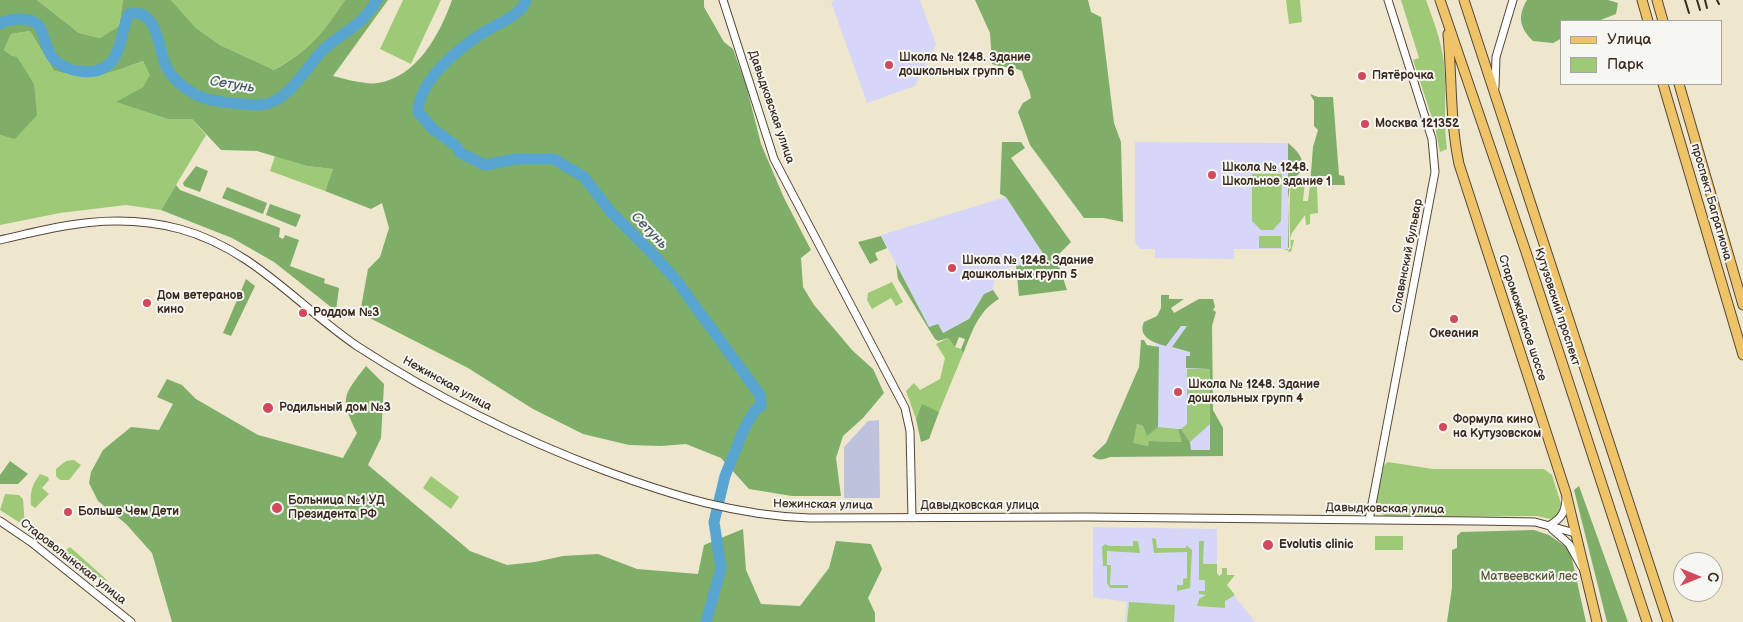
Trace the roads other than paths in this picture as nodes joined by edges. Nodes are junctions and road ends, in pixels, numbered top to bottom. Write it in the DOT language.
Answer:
graph roads {
  1 [pos="723,0"];
  2 [pos="1388,0"];
  3 [pos="1440,0"];
  4 [pos="1464,0"];
  5 [pos="1513,0"];
  6 [pos="1642,0"];
  7 [pos="1657,0"];
  8 [pos="1446,18"];
  9 [pos="1648,20"];
  10 [pos="1663,20"];
  11 [pos="1663,85"];
  12 [pos="1679,85"];
  13 [pos="1495,95"];
  14 [pos="0,240"];
  15 [pos="1743,305"];
  16 [pos="1743,355"];
  17 [pos="1566,494"];
  18 [pos="912,518"];
  19 [pos="1369,520"];
  20 [pos="0,521"];
  21 [pos="1547,525"];
  22 [pos="1575,533"];
  23 [pos="1584,572"];
  24 [pos="131,622"];
  25 [pos="1597,622"];
  26 [pos="1647,622"];
  27 [pos="1668,622"];
  1 -- 18 [label="street, Давыдковская улица"];
  2 -- 19 [label="street, Славянский бульвар"];
  3 -- 8 [label="main road, Кутузовский проспект"];
  4 -- 13 [label="main road, Кутузовский проспект"];
  5 -- 13 [label="street"];
  6 -- 9 [label="main road"];
  7 -- 10 [label="main road"];
  8 -- 17 [label="main road, Староможайское шоссе"];
  8 -- 26 [label="main road, Кутузовский проспект"];
  11 -- 16 [label="main road, проспект Багратиона"];
  12 -- 15 [label="main road, проспект Багратиона"];
  13 -- 27 [label="main road, Кутузовский проспект"];
  14 -- 18 [label="street, Нежинская улица"];
  17 -- 21 [label="street"];
  17 -- 22 [label="main road, Староможайское шоссе"];
  18 -- 19 [label="street, Давыдковская улица"];
  19 -- 21 [label="street, Давыдковская улица"];
  20 -- 24 [label="street, Староволынская улица"];
  21 -- 22 [label="street, Давыдковская улица"];
  21 -- 23 [label="street"];
  22 -- 23 [label="main road, Староможайское шоссе"];
  23 -- 25 [label="main road, Староможайское шоссе"];
}
